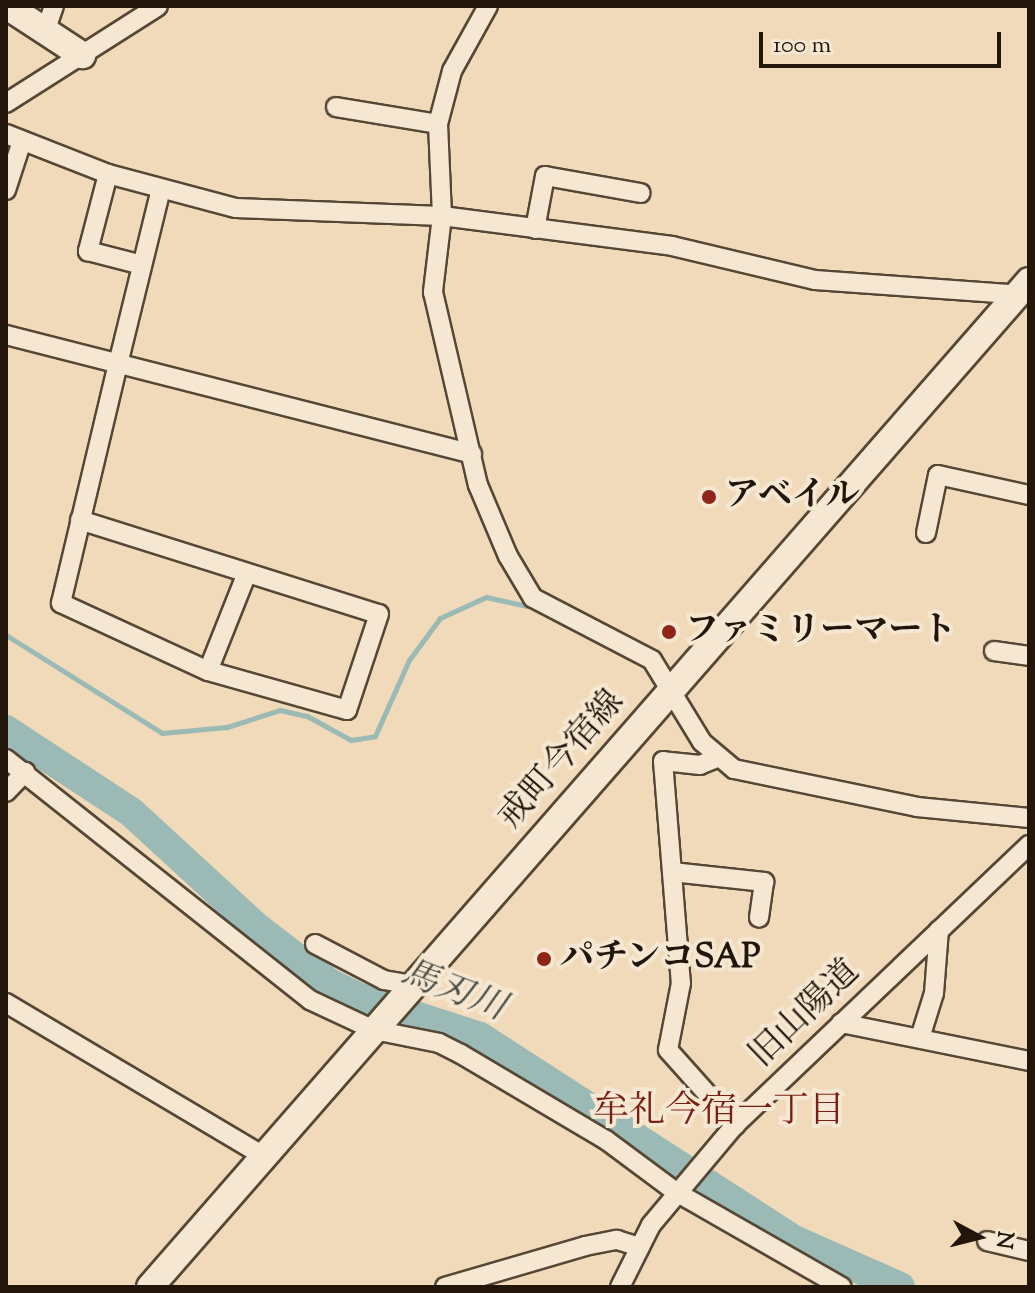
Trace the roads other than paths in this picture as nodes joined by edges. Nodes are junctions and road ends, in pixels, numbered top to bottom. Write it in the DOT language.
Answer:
graph roads {
  1 [pos="7,6"];
  2 [pos="158,6"];
  3 [pos="488,6"];
  4 [pos="50,18"];
  5 [pos="82,55"];
  6 [pos="6,103"];
  7 [pos="336,107"];
  8 [pos="438,124"];
  9 [pos="14,137"];
  10 [pos="108,174"];
  11 [pos="161,189"];
  12 [pos="6,190"];
  13 [pos="640,193"];
  14 [pos="442,216"];
  15 [pos="535,229"];
  16 [pos="142,265"];
  17 [pos="1025,291"];
  18 [pos="6,335"];
  19 [pos="118,364"];
  20 [pos="472,454"];
  21 [pos="1029,495"];
  22 [pos="80,520"];
  23 [pos="926,533"];
  24 [pos="247,573"];
  25 [pos="994,651"];
  26 [pos="1029,656"];
  27 [pos="208,671"];
  28 [pos="671,691"];
  29 [pos="717,758"];
  30 [pos="6,759"];
  31 [pos="25,772"];
  32 [pos="6,792"];
  33 [pos="1029,818"];
  34 [pos="1029,845"];
  35 [pos="672,872"];
  36 [pos="759,918"];
  37 [pos="939,930"];
  38 [pos="315,944"];
  39 [pos="409,989"];
  40 [pos="6,1003"];
  41 [pos="841,1023"];
  42 [pos="377,1026"];
  43 [pos="920,1038"];
  44 [pos="1029,1061"];
  45 [pos="735,1125"];
  46 [pos="264,1156"];
  47 [pos="678,1189"];
  48 [pos="987,1241"];
  49 [pos="640,1247"];
  50 [pos="1029,1251"];
  51 [pos="150,1287"];
  52 [pos="445,1287"];
  53 [pos="620,1287"];
  54 [pos="842,1287"];
  1 -- 4 [label="street"];
  2 -- 5 [label="street"];
  3 -- 8 [label="street"];
  4 -- 5 [label="street"];
  5 -- 6 [label="street"];
  7 -- 8 [label="street"];
  8 -- 14 [label="street"];
  9 -- 10 [label="street"];
  9 -- 12 [label="street"];
  10 -- 11 [label="street"];
  10 -- 16 [label="street"];
  11 -- 14 [label="street"];
  11 -- 16 [label="street"];
  13 -- 15 [label="street"];
  14 -- 15 [label="street"];
  14 -- 20 [label="street"];
  15 -- 17 [label="street"];
  16 -- 19 [label="street"];
  17 -- 28 [label="street, 戒町今宿線"];
  18 -- 19 [label="street"];
  19 -- 20 [label="street"];
  19 -- 22 [label="street"];
  20 -- 28 [label="street"];
  21 -- 23 [label="street"];
  22 -- 24 [label="street"];
  22 -- 27 [label="street"];
  24 -- 27 [label="street"];
  24 -- 27 [label="street"];
  25 -- 26 [label="street"];
  28 -- 29 [label="street"];
  28 -- 39 [label="street, 戒町今宿線"];
  29 -- 33 [label="street"];
  29 -- 35 [label="street"];
  30 -- 31 [label="street"];
  31 -- 32 [label="street"];
  31 -- 42 [label="street"];
  34 -- 37 [label="street, 旧山陽道"];
  35 -- 36 [label="street"];
  35 -- 45 [label="street"];
  37 -- 41 [label="street, 旧山陽道"];
  37 -- 43 [label="street"];
  38 -- 39 [label="street"];
  39 -- 42 [label="street, 戒町今宿線"];
  40 -- 46 [label="street"];
  41 -- 43 [label="street"];
  41 -- 45 [label="street, 旧山陽道"];
  42 -- 46 [label="street, 戒町今宿線"];
  42 -- 47 [label="street"];
  43 -- 44 [label="street"];
  45 -- 47 [label="street, 旧山陽道"];
  46 -- 51 [label="street, 戒町今宿線"];
  47 -- 49 [label="street, 旧山陽道"];
  47 -- 54 [label="street"];
  48 -- 50 [label="street"];
  49 -- 52 [label="street"];
  49 -- 53 [label="street, 旧山陽道"];
}
